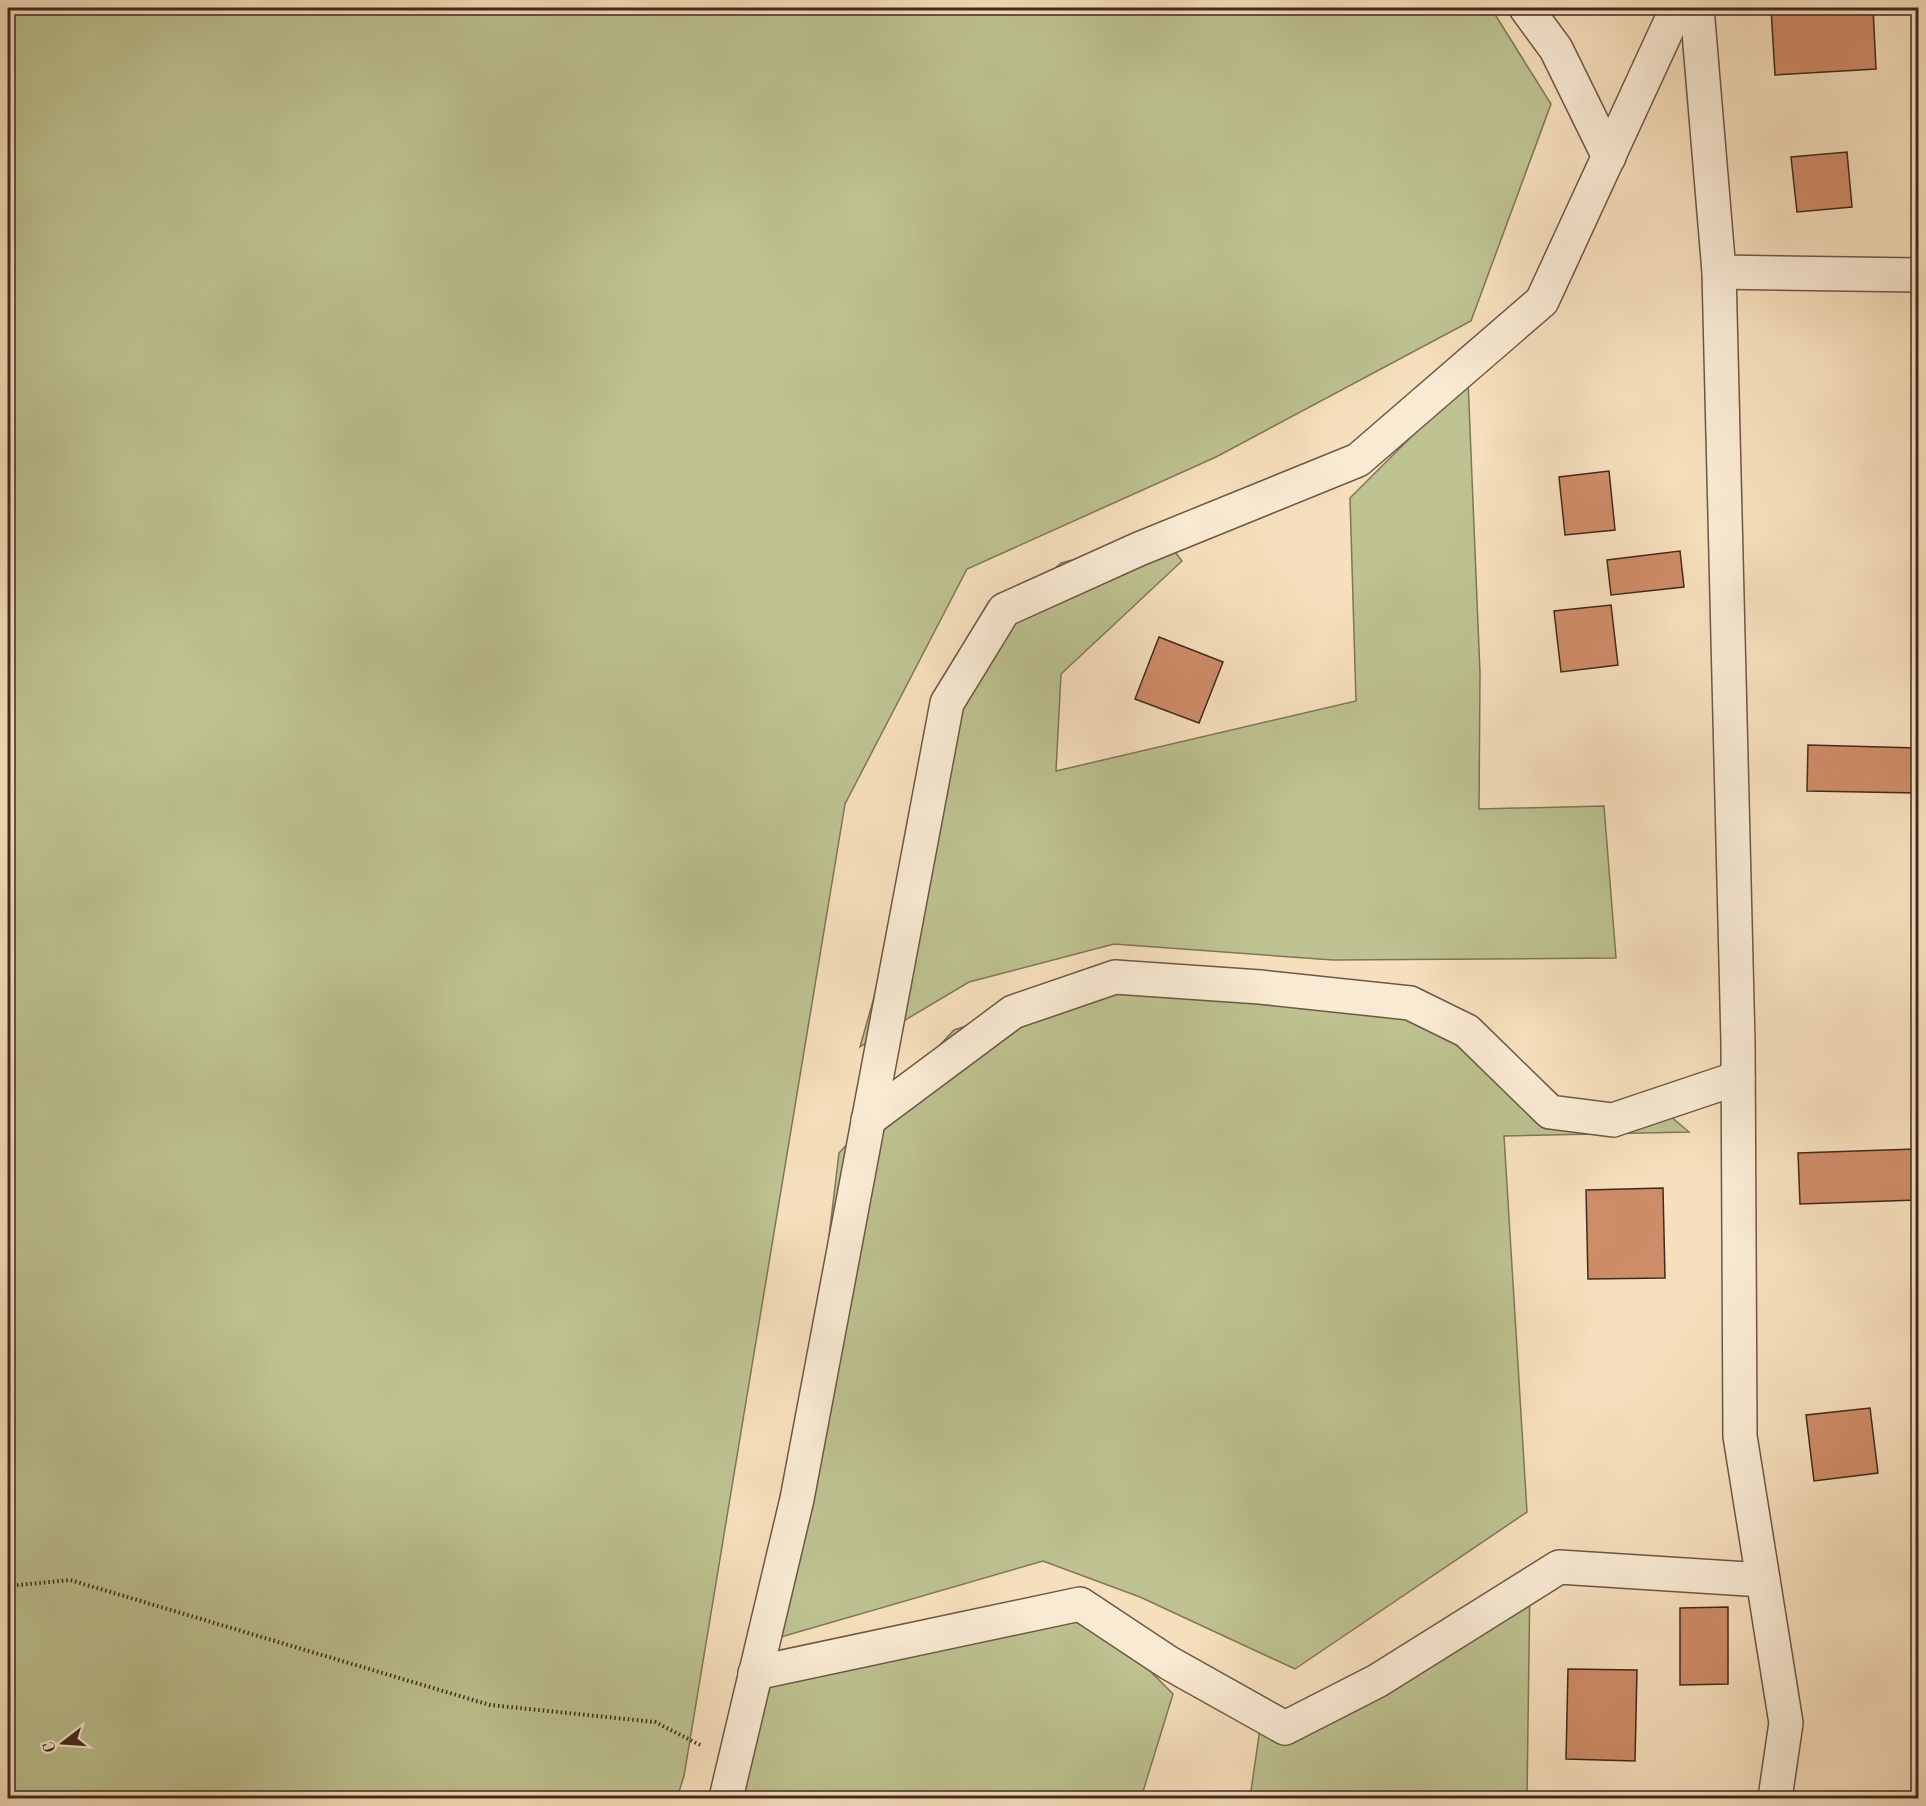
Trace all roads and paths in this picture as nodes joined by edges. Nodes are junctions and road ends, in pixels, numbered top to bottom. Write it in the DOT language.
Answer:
graph roads {
  1 [pos="1526,8"];
  2 [pos="1677,8"];
  3 [pos="1697,8"];
  4 [pos="1609,157"];
  5 [pos="1719,272"];
  6 [pos="1918,275"];
  7 [pos="1738,1078"];
  8 [pos="868,1120"];
  9 [pos="1763,1580"];
  10 [pos="8,1586"];
  11 [pos="755,1673"];
  12 [pos="735,1762"];
  13 [pos="726,1798"];
  14 [pos="1775,1798"];
  1 -- 4 [label="street"];
  2 -- 4 [label="street"];
  3 -- 5 [label="street"];
  4 -- 8 [label="street"];
  5 -- 6 [label="street"];
  5 -- 7 [label="street"];
  7 -- 8 [label="street"];
  7 -- 9 [label="street"];
  8 -- 11 [label="street"];
  9 -- 11 [label="street"];
  9 -- 14 [label="street"];
  10 -- 12 [label="path"];
  11 -- 12 [label="street"];
  12 -- 13 [label="street"];
}
